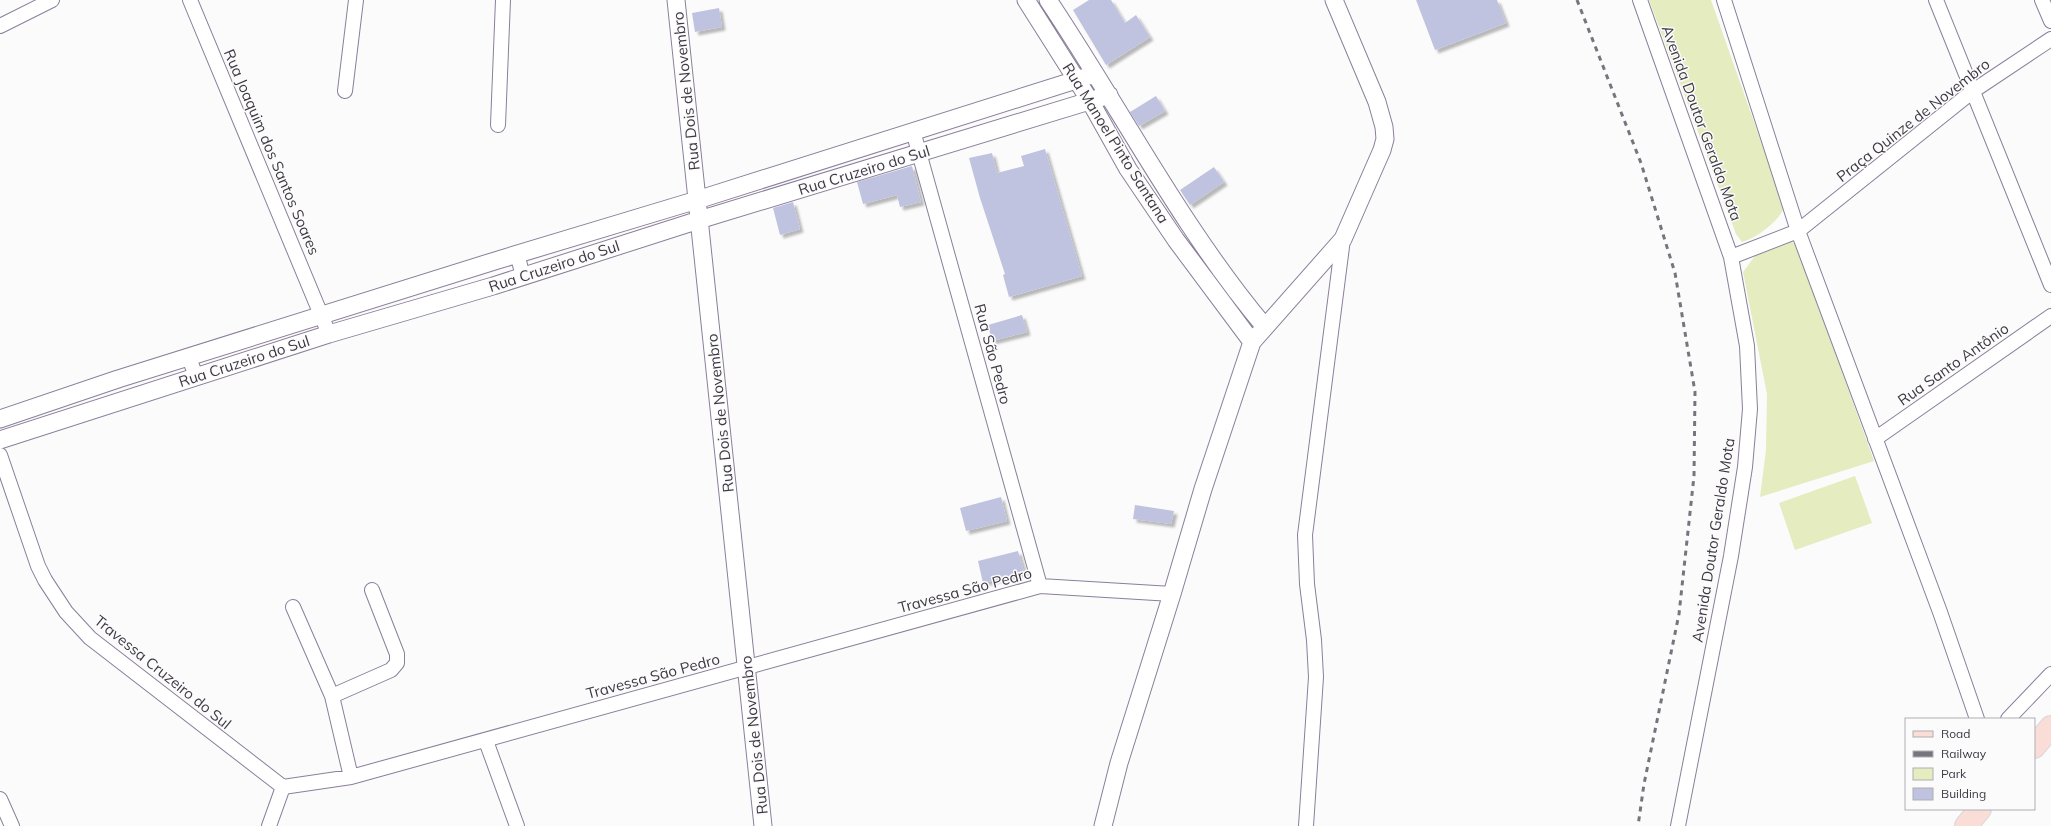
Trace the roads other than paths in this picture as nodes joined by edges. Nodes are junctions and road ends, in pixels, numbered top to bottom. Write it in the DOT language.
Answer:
graph roads {
  1 [pos="52,0"];
  2 [pos="190,0"];
  3 [pos="356,0"];
  4 [pos="503,0"];
  5 [pos="676,0"];
  6 [pos="1026,0"];
  7 [pos="1048,0"];
  8 [pos="1334,0"];
  9 [pos="1640,0"];
  10 [pos="1724,0"];
  11 [pos="1936,0"];
  12 [pos="2042,0"];
  13 [pos="2051,22"];
  14 [pos="0,26"];
  15 [pos="2051,39"];
  16 [pos="1095,74"];
  17 [pos="1076,79"];
  18 [pos="345,91"];
  19 [pos="1973,91"];
  20 [pos="1109,95"];
  21 [pos="1090,101"];
  22 [pos="498,126"];
  23 [pos="913,131"];
  24 [pos="920,153"];
  25 [pos="697,200"];
  26 [pos="699,220"];
  27 [pos="1798,231"];
  28 [pos="1343,239"];
  29 [pos="517,254"];
  30 [pos="1731,257"];
  31 [pos="523,276"];
  32 [pos="2051,285"];
  33 [pos="2051,316"];
  34 [pos="322,317"];
  35 [pos="1265,327"];
  36 [pos="328,334"];
  37 [pos="1252,342"];
  38 [pos="189,358"];
  39 [pos="196,376"];
  40 [pos="87,390"];
  41 [pos="94,409"];
  42 [pos="0,419"];
  43 [pos="1875,439"];
  44 [pos="0,440"];
  45 [pos="0,455"];
  46 [pos="1040,586"];
  47 [pos="372,590"];
  48 [pos="1172,594"];
  49 [pos="293,607"];
  50 [pos="746,668"];
  51 [pos="2050,676"];
  52 [pos="332,696"];
  53 [pos="1979,718"];
  54 [pos="2009,718"];
  55 [pos="2051,727"];
  56 [pos="486,741"];
  57 [pos="2035,745"];
  58 [pos="351,777"];
  59 [pos="283,787"];
  60 [pos="0,799"];
  61 [pos="12,826"];
  62 [pos="270,826"];
  63 [pos="517,826"];
  64 [pos="763,826"];
  65 [pos="1103,826"];
  66 [pos="1306,826"];
  67 [pos="1678,826"];
  1 -- 14 [label="street"];
  2 -- 34 [label="street, Rua Joaquim dos Santos Soares"];
  3 -- 18 [label="street"];
  4 -- 22 [label="street"];
  5 -- 25 [label="street, Rua Dois de Novembro"];
  6 -- 17 [label="street, Rua Manoel Pinto Santana"];
  7 -- 16 [label="street, Rua Manoel Pinto Santana"];
  8 -- 28 [label="street"];
  9 -- 30 [label="street, Avenida Doutor Geraldo Mota"];
  10 -- 27 [label="street"];
  11 -- 19 [label="street"];
  12 -- 13 [label="street"];
  15 -- 19 [label="street, Praça Quinze de Novembro"];
  16 -- 17 [label="street, Rua Cruzeiro do Sul"];
  16 -- 20 [label="street, Rua Manoel Pinto Santana"];
  17 -- 21 [label="street, Rua Manoel Pinto Santana"];
  17 -- 23 [label="street, Rua Cruzeiro do Sul"];
  19 -- 27 [label="street, Praça Quinze de Novembro"];
  19 -- 32 [label="street"];
  20 -- 21 [label="street, Rua Cruzeiro do Sul"];
  20 -- 35 [label="street, Rua Manoel Pinto Santana"];
  21 -- 24 [label="street, Rua Cruzeiro do Sul"];
  21 -- 37 [label="street, Rua Manoel Pinto Santana"];
  23 -- 24 [label="street, Rua São Pedro"];
  23 -- 25 [label="street, Rua Cruzeiro do Sul"];
  24 -- 26 [label="street, Rua Cruzeiro do Sul"];
  24 -- 46 [label="street, Rua São Pedro"];
  25 -- 26 [label="street, Rua Dois de Novembro"];
  25 -- 29 [label="street, Rua Cruzeiro do Sul"];
  26 -- 31 [label="street, Rua Cruzeiro do Sul"];
  26 -- 50 [label="street, Rua Dois de Novembro"];
  27 -- 30 [label="street"];
  27 -- 43 [label="street"];
  28 -- 35 [label="street"];
  28 -- 66 [label="street"];
  29 -- 31 [label="street"];
  29 -- 34 [label="street, Rua Cruzeiro do Sul"];
  30 -- 67 [label="street, Avenida Doutor Geraldo Mota"];
  31 -- 36 [label="street, Rua Cruzeiro do Sul"];
  33 -- 43 [label="street, Rua Santo Antônio"];
  34 -- 36 [label="street, Rua Joaquim dos Santos Soares"];
  34 -- 38 [label="street, Rua Cruzeiro do Sul"];
  35 -- 37 [label="street"];
  36 -- 39 [label="street, Rua Cruzeiro do Sul"];
  37 -- 48 [label="street"];
  38 -- 39 [label="street"];
  38 -- 40 [label="street, Rua Cruzeiro do Sul"];
  39 -- 41 [label="street, Rua Cruzeiro do Sul"];
  40 -- 41 [label="street"];
  40 -- 42 [label="street, Rua Cruzeiro do Sul"];
  41 -- 44 [label="street, Rua Cruzeiro do Sul"];
  43 -- 53 [label="street"];
  45 -- 59 [label="street, Travessa Cruzeiro do Sul"];
  46 -- 48 [label="street, Travessa São Pedro"];
  46 -- 50 [label="street, Travessa São Pedro"];
  47 -- 52 [label="street"];
  48 -- 65 [label="street"];
  49 -- 52 [label="street"];
  50 -- 56 [label="street, Travessa São Pedro"];
  50 -- 64 [label="street, Rua Dois de Novembro"];
  51 -- 54 [label="street"];
  52 -- 58 [label="street"];
  55 -- 57 [label="main road"];
  56 -- 58 [label="street, Travessa São Pedro"];
  56 -- 63 [label="street"];
  58 -- 59 [label="street, Travessa São Pedro"];
  59 -- 62 [label="street"];
  60 -- 61 [label="street"];
}
